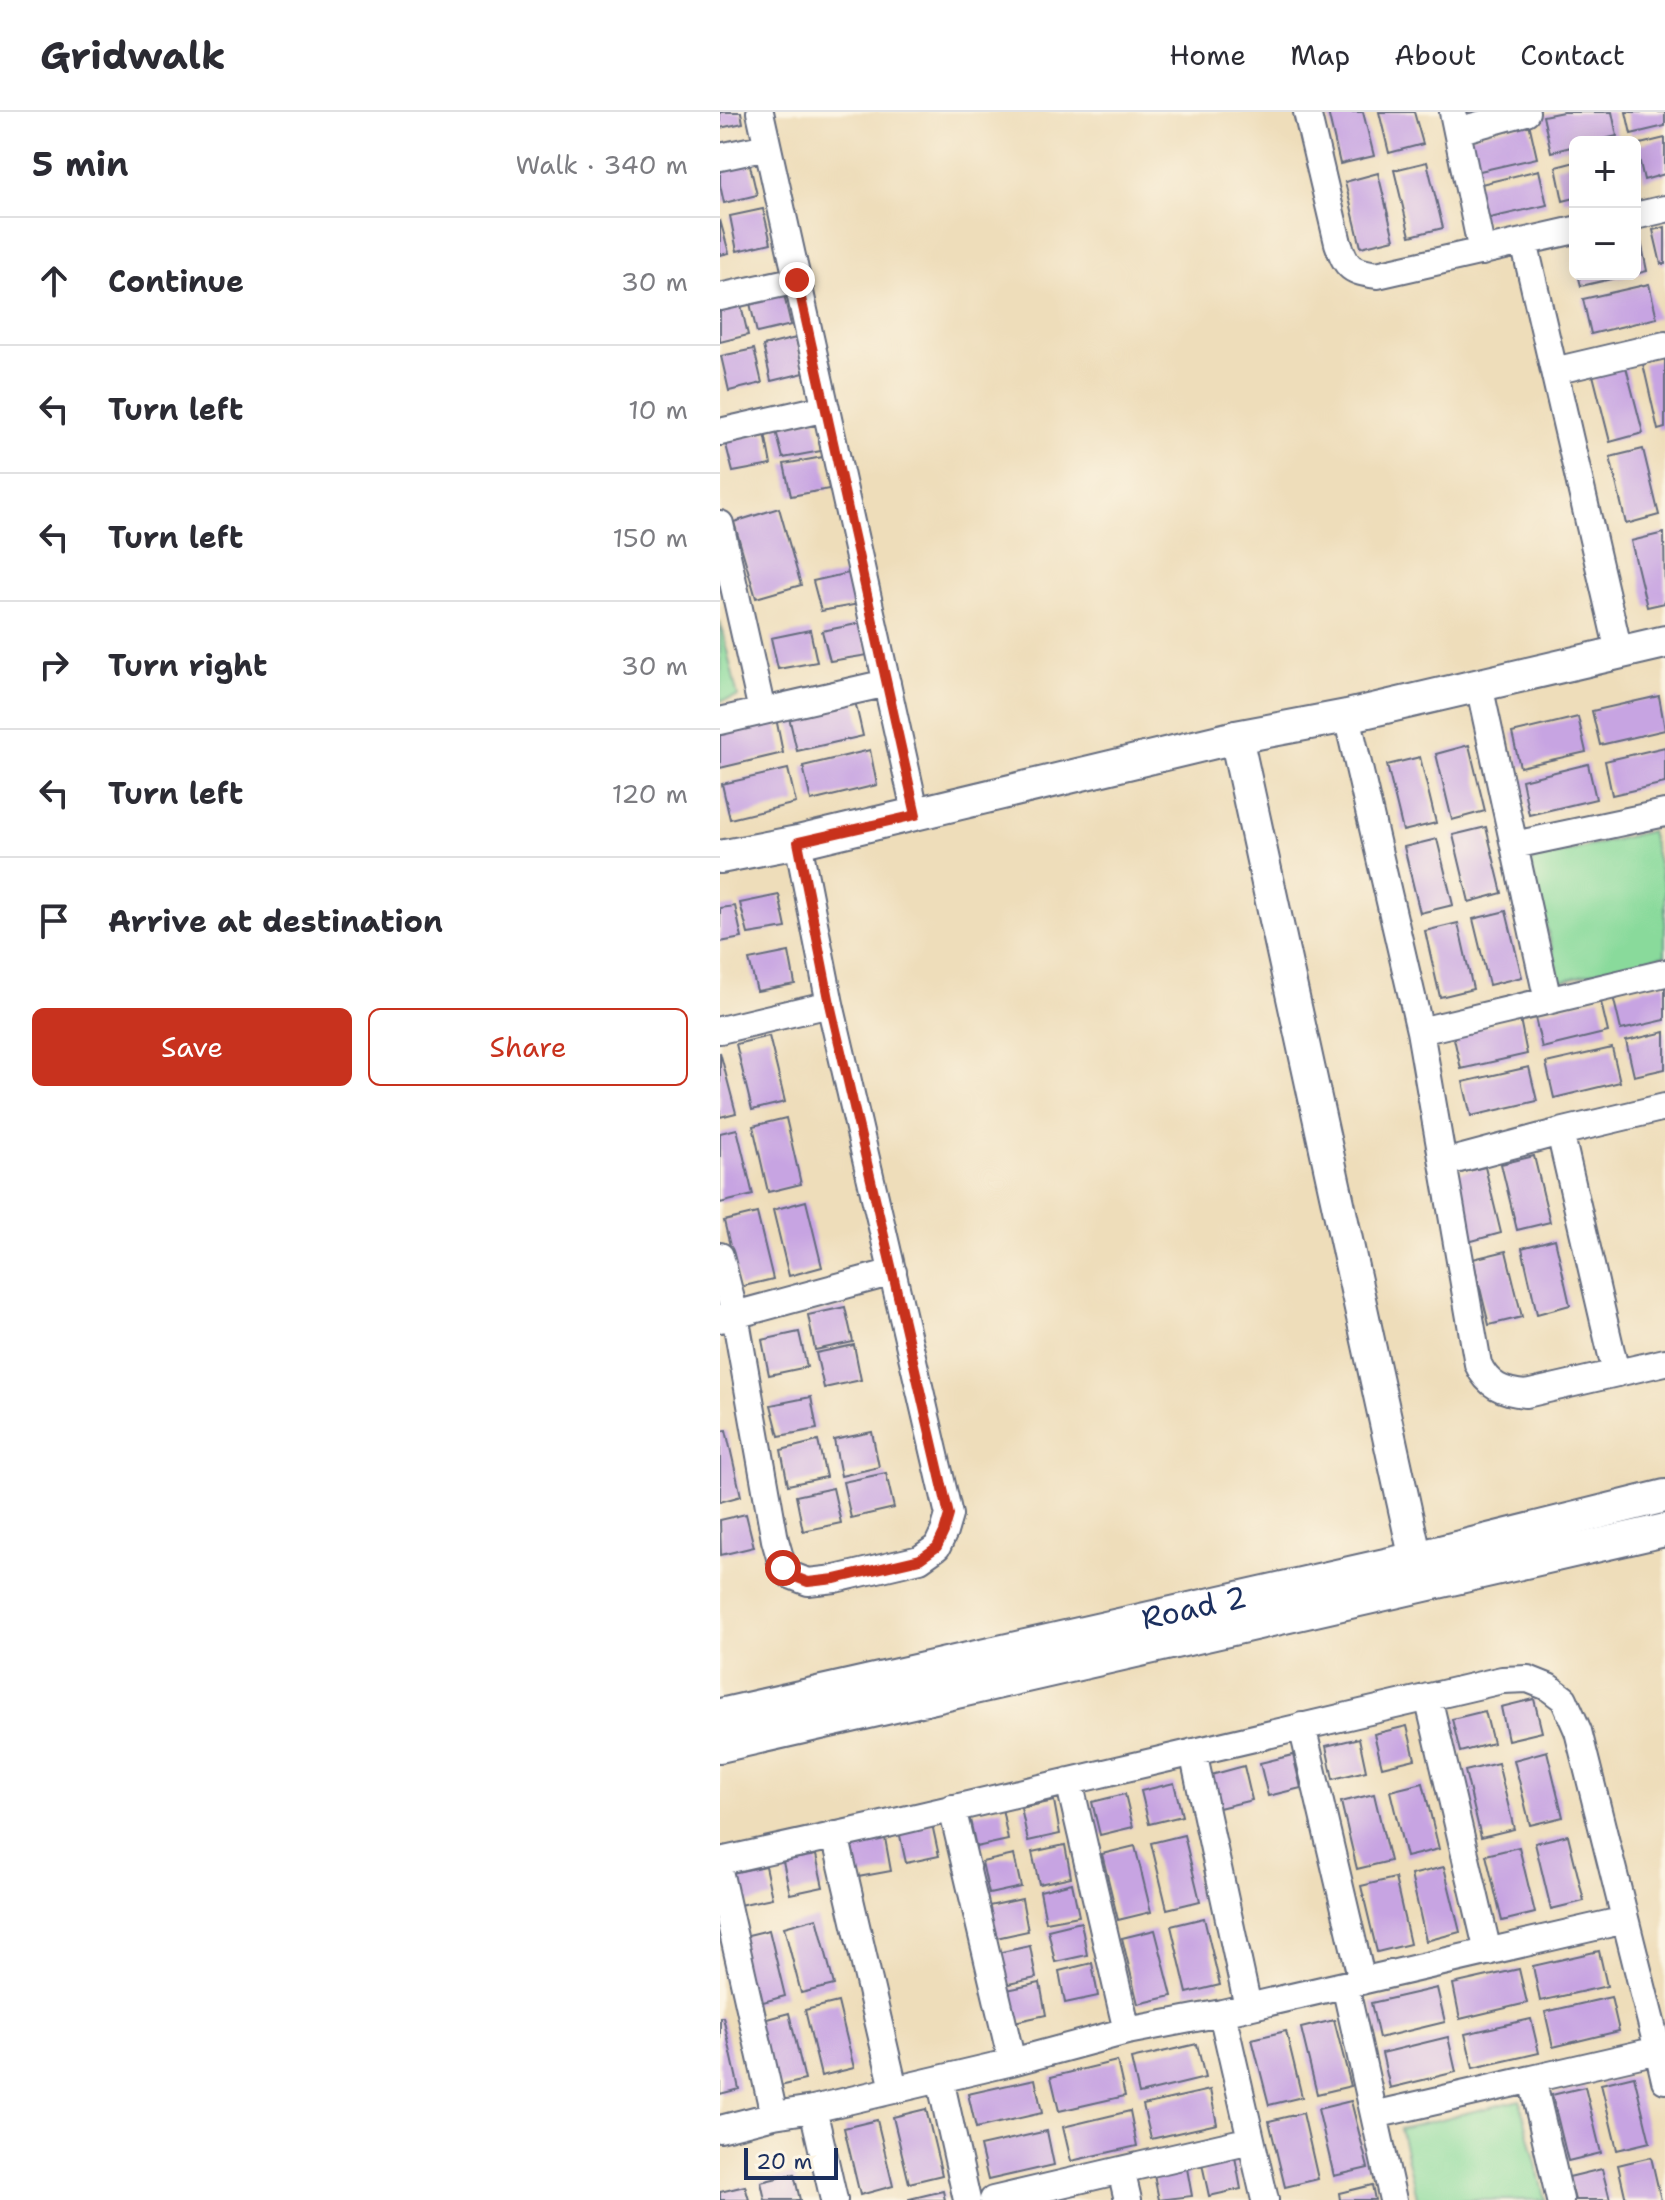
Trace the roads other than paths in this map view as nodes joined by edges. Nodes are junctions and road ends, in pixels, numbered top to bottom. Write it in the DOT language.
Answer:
graph roads {
  1 [pos="760,112"];
  2 [pos="1307,112"];
  3 [pos="1526,112"];
  4 [pos="1455,121"];
  5 [pos="767,147"];
  6 [pos="720,157"];
  7 [pos="1665,209"];
  8 [pos="1641,215"];
  9 [pos="1569,231"];
  10 [pos="1524,242"];
  11 [pos="1482,252"];
  12 [pos="797,280"];
  13 [pos="720,297"];
  14 [pos="1665,345"];
  15 [pos="1554,371"];
  16 [pos="826,408"];
  17 [pos="720,432"];
  18 [pos="720,524"];
  19 [pos="724,560"];
  20 [pos="1665,642"];
  21 [pos="1619,652"];
  22 [pos="887,683"];
  23 [pos="1479,685"];
  24 [pos="762,711"];
  25 [pos="1347,716"];
  26 [pos="720,721"];
  27 [pos="1236,737"];
  28 [pos="1665,813"];
  29 [pos="916,815"];
  30 [pos="798,842"];
  31 [pos="1514,845"];
  32 [pos="720,857"];
  33 [pos="1665,973"];
  34 [pos="1548,1001"];
  35 [pos="830,1004"];
  36 [pos="720,1030"];
  37 [pos="1420,1031"];
  38 [pos="1665,1107"];
  39 [pos="1560,1132"];
  40 [pos="1444,1163"];
  41 [pos="720,1256"];
  42 [pos="893,1272"];
  43 [pos="728,1317"];
  44 [pos="1665,1362"];
  45 [pos="1618,1373"];
  46 [pos="1665,1496"];
  47 [pos="1665,1530"];
  48 [pos="1419,1572"];
  49 [pos="1428,1697"];
  50 [pos="720,1715"];
  51 [pos="1302,1726"];
  52 [pos="720,1746"];
  53 [pos="1193,1752"];
  54 [pos="1069,1781"];
  55 [pos="952,1808"];
  56 [pos="835,1835"];
  57 [pos="720,1861"];
  58 [pos="720,1875"];
  59 [pos="1625,1920"];
  60 [pos="1488,1952"];
  61 [pos="1353,1983"];
  62 [pos="1248,2007"];
  63 [pos="1222,2013"];
  64 [pos="1127,2031"];
  65 [pos="1658,2050"];
  66 [pos="1012,2062"];
  67 [pos="940,2079"];
  68 [pos="1532,2079"];
  69 [pos="1665,2080"];
  70 [pos="894,2089"];
  71 [pos="813,2109"];
  72 [pos="774,2115"];
  73 [pos="1374,2115"];
  74 [pos="720,2129"];
  75 [pos="1251,2140"];
  76 [pos="1121,2170"];
  77 [pos="834,2200"];
  78 [pos="967,2200"];
  79 [pos="993,2200"];
  80 [pos="1128,2200"];
  81 [pos="1265,2200"];
  82 [pos="1393,2200"];
  83 [pos="1560,2200"];
  1 -- 5 [label="street"];
  2 -- 11 [label="street"];
  3 -- 4 [label="street"];
  4 -- 11 [label="street"];
  5 -- 6 [label="street"];
  5 -- 12 [label="street"];
  7 -- 8 [label="street"];
  9 -- 10 [label="street"];
  10 -- 11 [label="street"];
  10 -- 15 [label="street"];
  12 -- 13 [label="street"];
  12 -- 16 [label="street"];
  14 -- 15 [label="street"];
  15 -- 21 [label="street"];
  16 -- 17 [label="street"];
  16 -- 22 [label="street"];
  18 -- 19 [label="street"];
  19 -- 24 [label="street"];
  20 -- 21 [label="street"];
  21 -- 23 [label="street"];
  22 -- 24 [label="street"];
  22 -- 29 [label="street"];
  23 -- 25 [label="street"];
  23 -- 31 [label="street"];
  24 -- 26 [label="street"];
  25 -- 27 [label="street"];
  25 -- 37 [label="street"];
  27 -- 29 [label="street"];
  27 -- 48 [label="street"];
  28 -- 31 [label="street"];
  29 -- 30 [label="street"];
  30 -- 32 [label="street"];
  30 -- 35 [label="street"];
  31 -- 34 [label="street"];
  33 -- 34 [label="street"];
  34 -- 37 [label="street"];
  35 -- 36 [label="street"];
  35 -- 42 [label="street"];
  37 -- 40 [label="street"];
  38 -- 39 [label="street"];
  39 -- 40 [label="street"];
  39 -- 45 [label="street"];
  40 -- 45 [label="street"];
  41 -- 43 [label="street"];
  42 -- 43 [label="street"];
  42 -- 43 [label="street"];
  44 -- 45 [label="street"];
  46 -- 48 [label="street, Road 2"];
  47 -- 48 [label="street, Road 2"];
  48 -- 50 [label="street, Road 2"];
  48 -- 52 [label="street, Road 2"];
  49 -- 51 [label="street"];
  49 -- 59 [label="street"];
  49 -- 60 [label="street"];
  51 -- 53 [label="street"];
  51 -- 61 [label="street"];
  53 -- 54 [label="street"];
  53 -- 62 [label="street"];
  54 -- 55 [label="street"];
  54 -- 64 [label="street"];
  55 -- 56 [label="street"];
  55 -- 66 [label="street"];
  56 -- 57 [label="street"];
  56 -- 70 [label="street"];
  58 -- 72 [label="street"];
  59 -- 60 [label="street"];
  59 -- 65 [label="street"];
  60 -- 61 [label="street"];
  61 -- 62 [label="street"];
  61 -- 73 [label="street"];
  62 -- 63 [label="street"];
  63 -- 64 [label="street"];
  63 -- 75 [label="street"];
  64 -- 66 [label="street"];
  65 -- 68 [label="street"];
  65 -- 69 [label="street"];
  66 -- 67 [label="street"];
  67 -- 70 [label="street"];
  67 -- 78 [label="street"];
  68 -- 73 [label="street"];
  68 -- 83 [label="street"];
  70 -- 71 [label="street"];
  71 -- 72 [label="street"];
  71 -- 77 [label="street"];
  72 -- 74 [label="street"];
  73 -- 82 [label="street"];
  75 -- 76 [label="street"];
  75 -- 81 [label="street"];
  76 -- 79 [label="street"];
  76 -- 80 [label="street"];
}
